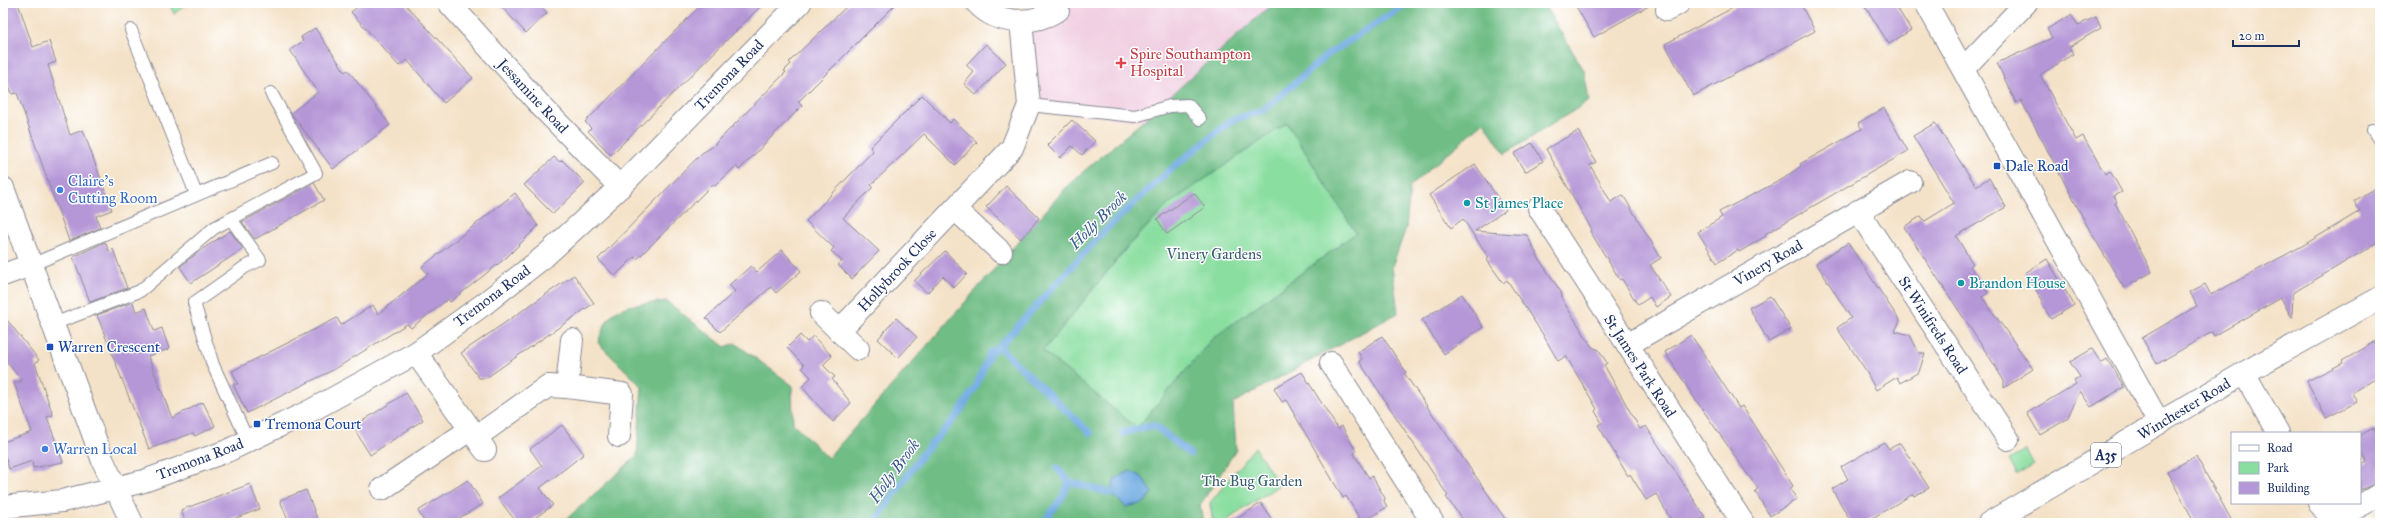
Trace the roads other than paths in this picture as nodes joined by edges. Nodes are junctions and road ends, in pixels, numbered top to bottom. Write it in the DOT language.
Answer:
graph roads {
  1 [pos="449,3"];
  2 [pos="800,3"];
  3 [pos="977,3"];
  4 [pos="1926,3"];
  5 [pos="2026,3"];
  6 [pos="1061,6"];
  7 [pos="1021,21"];
  8 [pos="131,30"];
  9 [pos="1963,69"];
  10 [pos="271,93"];
  11 [pos="1029,105"];
  12 [pos="1200,119"];
  13 [pos="2373,130"];
  14 [pos="2380,141"];
  15 [pos="272,163"];
  16 [pos="1910,182"];
  17 [pos="620,187"];
  18 [pos="3,188"];
  19 [pos="196,194"];
  20 [pos="1539,208"];
  21 [pos="955,209"];
  22 [pos="1858,211"];
  23 [pos="231,219"];
  24 [pos="1001,252"];
  25 [pos="31,265"];
  26 [pos="3,275"];
  27 [pos="2380,298"];
  28 [pos="821,313"];
  29 [pos="53,324"];
  30 [pos="839,331"];
  31 [pos="572,340"];
  32 [pos="1627,345"];
  33 [pos="858,349"];
  34 [pos="416,352"];
  35 [pos="1331,363"];
  36 [pos="2244,373"];
  37 [pos="567,388"];
  38 [pos="2159,423"];
  39 [pos="2277,432"];
  40 [pos="619,436"];
  41 [pos="477,439"];
  42 [pos="2008,439"];
  43 [pos="248,441"];
  44 [pos="116,488"];
  45 [pos="382,488"];
  46 [pos="2380,494"];
  47 [pos="2320,504"];
  48 [pos="3,507"];
  49 [pos="132,523"];
  50 [pos="1433,523"];
  51 [pos="1743,523"];
  52 [pos="1989,523"];
  1 -- 17 [label="street, Jessamine Road"];
  2 -- 17 [label="street, Tremona Road"];
  3 -- 7 [label="street"];
  4 -- 9 [label="street"];
  5 -- 9 [label="street"];
  6 -- 7 [label="street"];
  7 -- 11 [label="street, Hollybrook Close"];
  8 -- 19 [label="lane"];
  9 -- 38 [label="street"];
  10 -- 23 [label="lane"];
  11 -- 12 [label="lane"];
  11 -- 21 [label="street, Hollybrook Close"];
  13 -- 14 [label="lane"];
  15 -- 19 [label="lane"];
  16 -- 22 [label="street, Vinery Road"];
  17 -- 34 [label="street, Tremona Road"];
  18 -- 25 [label="street"];
  19 -- 25 [label="lane"];
  20 -- 32 [label="street, St James Park Road"];
  21 -- 24 [label="street"];
  21 -- 30 [label="street, Hollybrook Close"];
  22 -- 32 [label="street, Vinery Road"];
  22 -- 42 [label="street, St Winifreds Road"];
  23 -- 29 [label="lane"];
  23 -- 43 [label="lane"];
  25 -- 26 [label="street"];
  25 -- 29 [label="street"];
  27 -- 36 [label="street, Winchester Road / A35"];
  28 -- 30 [label="street"];
  29 -- 44 [label="street"];
  30 -- 33 [label="street"];
  31 -- 37 [label="street"];
  32 -- 51 [label="street, St James Park Road"];
  34 -- 41 [label="street"];
  34 -- 43 [label="street, Tremona Road"];
  35 -- 50 [label="street"];
  36 -- 38 [label="street, Winchester Road / A35"];
  36 -- 39 [label="street"];
  37 -- 40 [label="street"];
  37 -- 41 [label="street"];
  38 -- 52 [label="street, Winchester Road / A35"];
  41 -- 45 [label="street"];
  43 -- 44 [label="street, Tremona Road"];
  44 -- 48 [label="street"];
  44 -- 49 [label="street"];
  46 -- 47 [label="street"];
}
